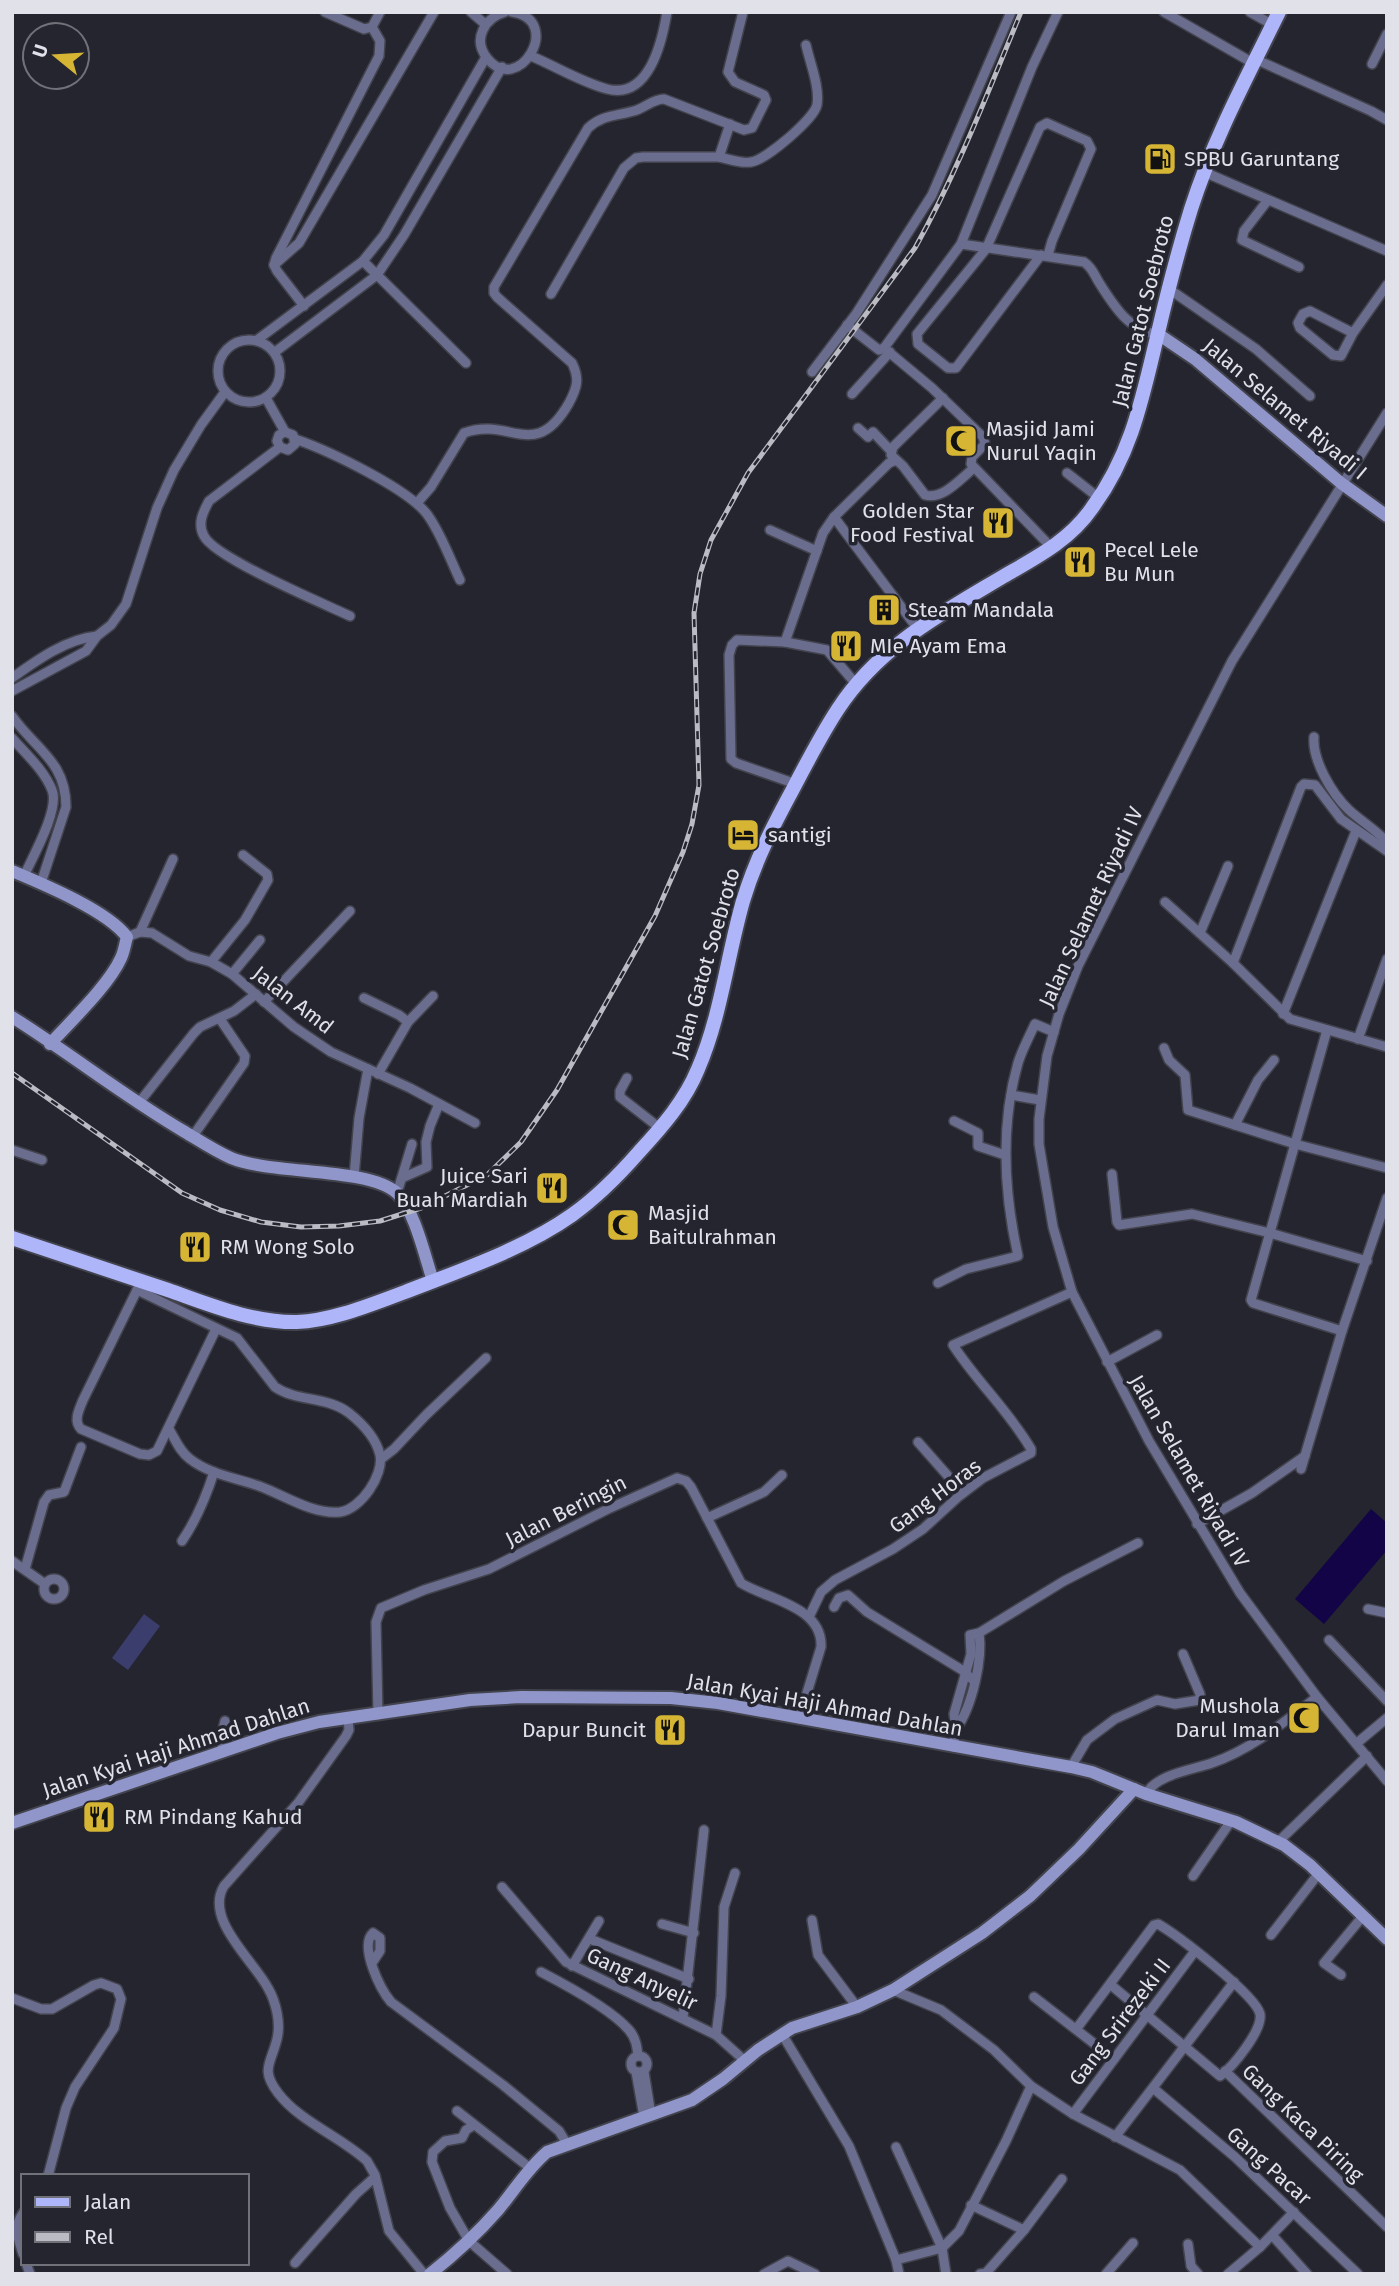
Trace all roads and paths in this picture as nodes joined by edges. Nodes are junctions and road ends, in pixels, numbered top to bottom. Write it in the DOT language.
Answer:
graph roads {
  1 [pos="325,12"];
  2 [pos="380,12"];
  3 [pos="434,12"];
  4 [pos="471,12"];
  5 [pos="505,12"];
  6 [pos="512,12"];
  7 [pos="667,12"];
  8 [pos="743,12"];
  9 [pos="1011,12"];
  10 [pos="1058,12"];
  11 [pos="1164,12"];
  12 [pos="1251,12"];
  13 [pos="526,15"];
  14 [pos="1276,18"];
  15 [pos="485,24"];
  16 [pos="372,27"];
  17 [pos="1387,34"];
  18 [pos="806,45"];
  19 [pos="531,56"];
  20 [pos="486,57"];
  21 [pos="1254,61"];
  22 [pos="1372,64"];
  23 [pos="502,67"];
  24 [pos="1387,120"];
  25 [pos="730,124"];
  26 [pos="719,157"];
  27 [pos="1204,172"];
  28 [pos="1268,200"];
  29 [pos="961,244"];
  30 [pos="986,248"];
  31 [pos="1387,251"];
  32 [pos="1045,255"];
  33 [pos="363,261"];
  34 [pos="274,265"];
  35 [pos="1299,267"];
  36 [pos="377,275"];
  37 [pos="1387,285"];
  38 [pos="1169,289"];
  39 [pos="551,295"];
  40 [pos="304,306"];
  41 [pos="848,325"];
  42 [pos="1353,332"];
  43 [pos="1158,334"];
  44 [pos="257,340"];
  45 [pos="887,350"];
  46 [pos="275,352"];
  47 [pos="466,363"];
  48 [pos="812,372"];
  49 [pos="225,392"];
  50 [pos="852,394"];
  51 [pos="1310,396"];
  52 [pos="266,398"];
  53 [pos="943,398"];
  54 [pos="1387,413"];
  55 [pos="858,428"];
  56 [pos="285,432"];
  57 [pos="295,439"];
  58 [pos="280,447"];
  59 [pos="891,451"];
  60 [pos="894,461"];
  61 [pos="974,468"];
  62 [pos="1067,473"];
  63 [pos="1341,483"];
  64 [pos="1099,498"];
  65 [pos="417,503"];
  66 [pos="1387,516"];
  67 [pos="834,517"];
  68 [pos="770,530"];
  69 [pos="1052,548"];
  70 [pos="817,551"];
  71 [pos="460,580"];
  72 [pos="350,616"];
  73 [pos="917,628"];
  74 [pos="97,636"];
  75 [pos="785,642"];
  76 [pos="12,678"];
  77 [pos="856,684"];
  78 [pos="12,691"];
  79 [pos="12,716"];
  80 [pos="1314,737"];
  81 [pos="12,738"];
  82 [pos="796,784"];
  83 [pos="54,805"];
  84 [pos="65,807"];
  85 [pos="1356,831"];
  86 [pos="1387,842"];
  87 [pos="1387,850"];
  88 [pos="243,855"];
  89 [pos="173,859"];
  90 [pos="1228,866"];
  91 [pos="18,873"];
  92 [pos="41,883"];
  93 [pos="1165,902"];
  94 [pos="350,911"];
  95 [pos="140,932"];
  96 [pos="1200,933"];
  97 [pos="127,937"];
  98 [pos="260,940"];
  99 [pos="1387,959"];
  100 [pos="211,962"];
  101 [pos="1233,963"];
  102 [pos="232,974"];
  103 [pos="256,994"];
  104 [pos="433,996"];
  105 [pos="364,998"];
  106 [pos="264,1002"];
  107 [pos="1283,1013"];
  108 [pos="12,1017"];
  109 [pos="220,1019"];
  110 [pos="408,1022"];
  111 [pos="1327,1030"];
  112 [pos="1054,1032"];
  113 [pos="1359,1039"];
  114 [pos="50,1044"];
  115 [pos="1164,1048"];
  116 [pos="1387,1048"];
  117 [pos="1274,1060"];
  118 [pos="368,1069"];
  119 [pos="378,1074"];
  120 [pos="628,1078"];
  121 [pos="1011,1095"];
  122 [pos="1040,1100"];
  123 [pos="138,1104"];
  124 [pos="439,1104"];
  125 [pos="954,1121"];
  126 [pos="475,1122"];
  127 [pos="1236,1125"];
  128 [pos="661,1129"];
  129 [pos="192,1136"];
  130 [pos="412,1144"];
  131 [pos="1295,1144"];
  132 [pos="12,1150"];
  133 [pos="1005,1155"];
  134 [pos="42,1160"];
  135 [pos="1387,1168"];
  136 [pos="1112,1174"];
  137 [pos="354,1177"];
  138 [pos="402,1178"];
  139 [pos="397,1193"];
  140 [pos="1387,1198"];
  141 [pos="1270,1233"];
  142 [pos="12,1238"];
  143 [pos="1367,1261"];
  144 [pos="433,1281"];
  145 [pos="938,1283"];
  146 [pos="139,1286"];
  147 [pos="1072,1292"];
  148 [pos="216,1329"];
  149 [pos="1342,1331"];
  150 [pos="1157,1335"];
  151 [pos="486,1358"];
  152 [pos="1107,1362"];
  153 [pos="169,1429"];
  154 [pos="918,1442"];
  155 [pos="82,1447"];
  156 [pos="1305,1456"];
  157 [pos="381,1459"];
  158 [pos="1301,1469"];
  159 [pos="214,1472"];
  160 [pos="782,1475"];
  161 [pos="963,1493"];
  162 [pos="707,1518"];
  163 [pos="1197,1524"];
  164 [pos="182,1541"];
  165 [pos="1138,1543"];
  166 [pos="12,1561"];
  167 [pos="25,1569"];
  168 [pos="45,1584"];
  169 [pos="834,1607"];
  170 [pos="1368,1609"];
  171 [pos="1387,1613"];
  172 [pos="809,1617"];
  173 [pos="1329,1640"];
  174 [pos="1183,1654"];
  175 [pos="970,1678"];
  176 [pos="1317,1697"];
  177 [pos="1387,1701"];
  178 [pos="378,1714"];
  179 [pos="348,1718"];
  180 [pos="1387,1718"];
  181 [pos="799,1719"];
  182 [pos="225,1721"];
  183 [pos="1357,1744"];
  184 [pos="953,1747"];
  185 [pos="223,1752"];
  186 [pos="1367,1756"];
  187 [pos="1071,1767"];
  188 [pos="1387,1781"];
  189 [pos="1140,1792"];
  190 [pos="1231,1821"];
  191 [pos="12,1823"];
  192 [pos="704,1830"];
  193 [pos="1278,1842"];
  194 [pos="736,1873"];
  195 [pos="1319,1873"];
  196 [pos="1193,1876"];
  197 [pos="502,1887"];
  198 [pos="1363,1916"];
  199 [pos="812,1920"];
  200 [pos="599,1921"];
  201 [pos="662,1924"];
  202 [pos="694,1933"];
  203 [pos="1271,1935"];
  204 [pos="590,1938"];
  205 [pos="1387,1938"];
  206 [pos="1195,1951"];
  207 [pos="372,1963"];
  208 [pos="572,1966"];
  209 [pos="541,1972"];
  210 [pos="1340,1975"];
  211 [pos="689,1979"];
  212 [pos="1234,1982"];
  213 [pos="1111,1985"];
  214 [pos="893,1990"];
  215 [pos="1034,1997"];
  216 [pos="12,1998"];
  217 [pos="857,2007"];
  218 [pos="1147,2015"];
  219 [pos="684,2017"];
  220 [pos="1077,2028"];
  221 [pos="782,2034"];
  222 [pos="716,2035"];
  223 [pos="1185,2046"];
  224 [pos="1114,2059"];
  225 [pos="744,2060"];
  226 [pos="1225,2071"];
  227 [pos="1031,2086"];
  228 [pos="1153,2088"];
  229 [pos="457,2110"];
  230 [pos="1073,2114"];
  231 [pos="648,2116"];
  232 [pos="474,2125"];
  233 [pos="1115,2137"];
  234 [pos="567,2144"];
  235 [pos="896,2147"];
  236 [pos="530,2168"];
  237 [pos="49,2174"];
  238 [pos="375,2177"];
  239 [pos="1062,2179"];
  240 [pos="971,2205"];
  241 [pos="1294,2212"];
  242 [pos="21,2216"];
  243 [pos="1387,2227"];
  244 [pos="1024,2230"];
  245 [pos="1272,2235"];
  246 [pos="469,2241"];
  247 [pos="1133,2243"];
  248 [pos="1188,2244"];
  249 [pos="1260,2247"];
  250 [pos="21,2248"];
  251 [pos="942,2248"];
  252 [pos="896,2260"];
  253 [pos="295,2263"];
  254 [pos="435,2272"];
  255 [pos="507,2274"];
  256 [pos="764,2274"];
  257 [pos="815,2274"];
  258 [pos="899,2274"];
  259 [pos="946,2274"];
  260 [pos="980,2274"];
  261 [pos="1106,2274"];
  262 [pos="1198,2274"];
  263 [pos="1228,2274"];
  264 [pos="1307,2274"];
  265 [pos="1358,2274"];
  1 -- 16 [label="street"];
  2 -- 16 [label="street"];
  3 -- 34 [label="street"];
  4 -- 15 [label="street"];
  5 -- 15 [label="street"];
  6 -- 13 [label="street"];
  7 -- 19 [label="street"];
  8 -- 25 [label="street"];
  9 -- 41 [label="street"];
  10 -- 29 [label="street"];
  11 -- 21 [label="street"];
  12 -- 14 [label="street"];
  13 -- 19 [label="street"];
  14 -- 21 [label="main road, Jalan Gatot Soebroto"];
  15 -- 20 [label="street"];
  16 -- 34 [label="street"];
  17 -- 22 [label="street"];
  18 -- 26 [label="street"];
  19 -- 23 [label="street"];
  20 -- 23 [label="street"];
  20 -- 33 [label="street"];
  21 -- 24 [label="street"];
  21 -- 27 [label="main road, Jalan Gatot Soebroto"];
  23 -- 36 [label="street"];
  25 -- 26 [label="street"];
  25 -- 65 [label="street"];
  26 -- 39 [label="street"];
  27 -- 28 [label="street"];
  27 -- 38 [label="main road, Jalan Gatot Soebroto"];
  28 -- 31 [label="street"];
  28 -- 35 [label="street"];
  29 -- 30 [label="street"];
  29 -- 45 [label="street"];
  30 -- 32 [label="street"];
  30 -- 32 [label="street"];
  30 -- 32 [label="street"];
  32 -- 43 [label="street"];
  33 -- 36 [label="street"];
  33 -- 40 [label="street"];
  34 -- 40 [label="street"];
  36 -- 46 [label="street"];
  36 -- 47 [label="street"];
  37 -- 42 [label="street"];
  38 -- 43 [label="main road, Jalan Gatot Soebroto"];
  38 -- 51 [label="street"];
  40 -- 44 [label="street"];
  41 -- 45 [label="street"];
  41 -- 48 [label="street"];
  42 -- 42 [label="street"];
  43 -- 63 [label="main road, Jalan Selamet Riyadi I"];
  43 -- 64 [label="main road, Jalan Gatot Soebroto"];
  44 -- 46 [label="street"];
  44 -- 49 [label="street"];
  45 -- 50 [label="street"];
  45 -- 53 [label="street"];
  46 -- 52 [label="street"];
  49 -- 52 [label="street"];
  49 -- 74 [label="street"];
  52 -- 56 [label="street"];
  53 -- 59 [label="street"];
  53 -- 61 [label="street"];
  54 -- 63 [label="street, Jalan Selamet Riyadi IV"];
  55 -- 59 [label="street"];
  56 -- 57 [label="street"];
  56 -- 58 [label="street"];
  57 -- 58 [label="street"];
  57 -- 65 [label="street"];
  58 -- 72 [label="street"];
  59 -- 60 [label="street"];
  60 -- 61 [label="street"];
  60 -- 67 [label="street"];
  61 -- 69 [label="street"];
  62 -- 64 [label="street"];
  63 -- 66 [label="main road, Jalan Selamet Riyadi I"];
  63 -- 112 [label="street, Jalan Selamet Riyadi IV"];
  64 -- 69 [label="main road, Jalan Gatot Soebroto"];
  65 -- 71 [label="street"];
  67 -- 70 [label="street"];
  67 -- 73 [label="street"];
  68 -- 70 [label="street"];
  69 -- 73 [label="main road, Jalan Gatot Soebroto"];
  70 -- 75 [label="street"];
  73 -- 77 [label="main road, Jalan Gatot Soebroto"];
  74 -- 76 [label="street"];
  74 -- 78 [label="street"];
  75 -- 77 [label="street"];
  75 -- 82 [label="street"];
  77 -- 82 [label="main road, Jalan Gatot Soebroto"];
  79 -- 84 [label="street"];
  80 -- 86 [label="street"];
  81 -- 83 [label="street"];
  82 -- 128 [label="main road, Jalan Gatot Soebroto"];
  83 -- 84 [label="street"];
  83 -- 91 [label="street"];
  84 -- 92 [label="street"];
  85 -- 87 [label="street"];
  85 -- 101 [label="street"];
  85 -- 107 [label="street"];
  88 -- 100 [label="street"];
  89 -- 95 [label="street"];
  90 -- 96 [label="street"];
  91 -- 92 [label="main road"];
  92 -- 97 [label="main road"];
  93 -- 96 [label="street"];
  94 -- 106 [label="street"];
  95 -- 97 [label="street"];
  95 -- 100 [label="street, Jalan Amd"];
  96 -- 101 [label="street"];
  97 -- 114 [label="main road"];
  98 -- 102 [label="street"];
  99 -- 113 [label="street"];
  100 -- 102 [label="street, Jalan Amd"];
  101 -- 107 [label="street"];
  102 -- 103 [label="street, Jalan Amd"];
  103 -- 106 [label="street, Jalan Amd"];
  103 -- 109 [label="street"];
  104 -- 110 [label="street"];
  105 -- 110 [label="street"];
  106 -- 118 [label="street, Jalan Amd"];
  107 -- 111 [label="street"];
  108 -- 114 [label="main road"];
  109 -- 123 [label="street"];
  109 -- 129 [label="street"];
  110 -- 119 [label="street"];
  111 -- 113 [label="street"];
  111 -- 131 [label="street"];
  112 -- 121 [label="street"];
  112 -- 122 [label="street, Jalan Selamet Riyadi IV"];
  113 -- 116 [label="street"];
  114 -- 123 [label="main road"];
  115 -- 127 [label="street"];
  117 -- 127 [label="street"];
  118 -- 119 [label="street, Jalan Amd"];
  118 -- 137 [label="street"];
  119 -- 124 [label="street, Jalan Amd"];
  120 -- 128 [label="street"];
  121 -- 122 [label="street"];
  121 -- 133 [label="street"];
  122 -- 147 [label="street, Jalan Selamet Riyadi IV"];
  123 -- 129 [label="main road"];
  124 -- 126 [label="street, Jalan Amd"];
  124 -- 138 [label="street"];
  125 -- 133 [label="street"];
  127 -- 131 [label="street"];
  128 -- 144 [label="main road, Jalan Gatot Soebroto"];
  129 -- 137 [label="main road"];
  130 -- 138 [label="street"];
  131 -- 135 [label="street"];
  131 -- 141 [label="street"];
  132 -- 134 [label="street"];
  133 -- 145 [label="street"];
  136 -- 141 [label="street"];
  137 -- 139 [label="main road"];
  138 -- 139 [label="street"];
  139 -- 144 [label="main road"];
  140 -- 143 [label="street"];
  141 -- 143 [label="street"];
  141 -- 149 [label="street"];
  142 -- 146 [label="main road, Jalan Gatot Soebroto"];
  143 -- 149 [label="street"];
  144 -- 146 [label="main road, Jalan Gatot Soebroto"];
  146 -- 148 [label="street"];
  146 -- 153 [label="street"];
  147 -- 152 [label="street, Jalan Selamet Riyadi IV"];
  147 -- 161 [label="street, Gang Horas"];
  148 -- 153 [label="street"];
  148 -- 157 [label="street"];
  149 -- 156 [label="street"];
  150 -- 152 [label="street"];
  151 -- 157 [label="street"];
  152 -- 163 [label="street, Jalan Selamet Riyadi IV"];
  153 -- 159 [label="street"];
  154 -- 161 [label="street"];
  155 -- 167 [label="street"];
  156 -- 158 [label="street"];
  156 -- 163 [label="street"];
  157 -- 159 [label="street"];
  159 -- 164 [label="street"];
  160 -- 162 [label="street"];
  161 -- 172 [label="street, Gang Horas"];
  162 -- 172 [label="street, Jalan Beringin"];
  162 -- 178 [label="street, Jalan Beringin"];
  163 -- 176 [label="street, Jalan Selamet Riyadi IV"];
  165 -- 175 [label="street"];
  166 -- 167 [label="street"];
  167 -- 168 [label="street"];
  169 -- 175 [label="street"];
  170 -- 171 [label="street"];
  172 -- 181 [label="street"];
  173 -- 177 [label="street"];
  174 -- 187 [label="street"];
  175 -- 184 [label="street"];
  176 -- 183 [label="street, Jalan Selamet Riyadi IV"];
  176 -- 189 [label="street"];
  178 -- 179 [label="main road, Jalan Kyai Haji Ahmad Dahlan"];
  178 -- 181 [label="main road, Jalan Kyai Haji Ahmad Dahlan"];
  179 -- 185 [label="main road, Jalan Kyai Haji Ahmad Dahlan"];
  179 -- 238 [label="street"];
  180 -- 183 [label="street"];
  181 -- 184 [label="main road, Jalan Kyai Haji Ahmad Dahlan"];
  182 -- 185 [label="street"];
  183 -- 186 [label="street, Jalan Selamet Riyadi IV"];
  184 -- 187 [label="main road, Jalan Kyai Haji Ahmad Dahlan"];
  185 -- 191 [label="main road, Jalan Kyai Haji Ahmad Dahlan"];
  186 -- 188 [label="street, Jalan Selamet Riyadi IV"];
  186 -- 193 [label="street"];
  187 -- 189 [label="main road, Jalan Kyai Haji Ahmad Dahlan"];
  189 -- 190 [label="main road, Jalan Kyai Haji Ahmad Dahlan"];
  189 -- 214 [label="main road"];
  190 -- 193 [label="main road, Jalan Kyai Haji Ahmad Dahlan"];
  190 -- 196 [label="street"];
  192 -- 202 [label="street"];
  193 -- 195 [label="main road, Jalan Kyai Haji Ahmad Dahlan"];
  194 -- 222 [label="street, Gang Anyelir"];
  195 -- 198 [label="main road, Jalan Kyai Haji Ahmad Dahlan"];
  195 -- 203 [label="street"];
  197 -- 208 [label="street, Gang Anyelir"];
  198 -- 205 [label="main road, Jalan Kyai Haji Ahmad Dahlan"];
  198 -- 210 [label="street"];
  199 -- 217 [label="street"];
  200 -- 204 [label="street"];
  201 -- 202 [label="street"];
  202 -- 211 [label="street"];
  204 -- 208 [label="street"];
  204 -- 211 [label="street"];
  206 -- 212 [label="street"];
  206 -- 213 [label="street"];
  206 -- 218 [label="street, Gang Srirezeki II"];
  207 -- 234 [label="street"];
  208 -- 219 [label="street, Gang Anyelir"];
  209 -- 231 [label="street"];
  211 -- 219 [label="street"];
  212 -- 223 [label="street"];
  212 -- 226 [label="street, Gang Kaca Piring"];
  213 -- 218 [label="street"];
  213 -- 220 [label="street"];
  214 -- 217 [label="main road"];
  214 -- 227 [label="street"];
  215 -- 220 [label="street"];
  216 -- 237 [label="street"];
  217 -- 221 [label="main road"];
  218 -- 223 [label="street"];
  218 -- 224 [label="street, Gang Srirezeki II"];
  219 -- 222 [label="street, Gang Anyelir"];
  220 -- 224 [label="street"];
  221 -- 225 [label="main road"];
  221 -- 252 [label="street"];
  222 -- 225 [label="street, Gang Anyelir"];
  223 -- 226 [label="street, Gang Kaca Piring"];
  223 -- 228 [label="street"];
  224 -- 230 [label="street, Gang Srirezeki II"];
  225 -- 231 [label="main road"];
  226 -- 243 [label="street, Gang Kaca Piring"];
  227 -- 230 [label="street"];
  227 -- 240 [label="street"];
  228 -- 233 [label="street"];
  228 -- 241 [label="street, Gang Pacar"];
  229 -- 232 [label="street"];
  230 -- 233 [label="street"];
  231 -- 234 [label="main road"];
  232 -- 236 [label="street"];
  232 -- 246 [label="street"];
  233 -- 249 [label="street"];
  234 -- 236 [label="main road"];
  235 -- 251 [label="street"];
  236 -- 246 [label="main road"];
  238 -- 253 [label="street"];
  238 -- 254 [label="street"];
  239 -- 244 [label="street"];
  240 -- 244 [label="street"];
  240 -- 251 [label="street"];
  241 -- 245 [label="street"];
  241 -- 265 [label="street, Gang Pacar"];
  242 -- 250 [label="street"];
  244 -- 260 [label="street"];
  245 -- 249 [label="street"];
  245 -- 264 [label="street"];
  246 -- 254 [label="main road"];
  246 -- 255 [label="street"];
  247 -- 261 [label="street"];
  248 -- 262 [label="street"];
  249 -- 263 [label="street"];
  251 -- 252 [label="street"];
  251 -- 259 [label="street"];
  252 -- 258 [label="street"];
  256 -- 257 [label="street"];
}
